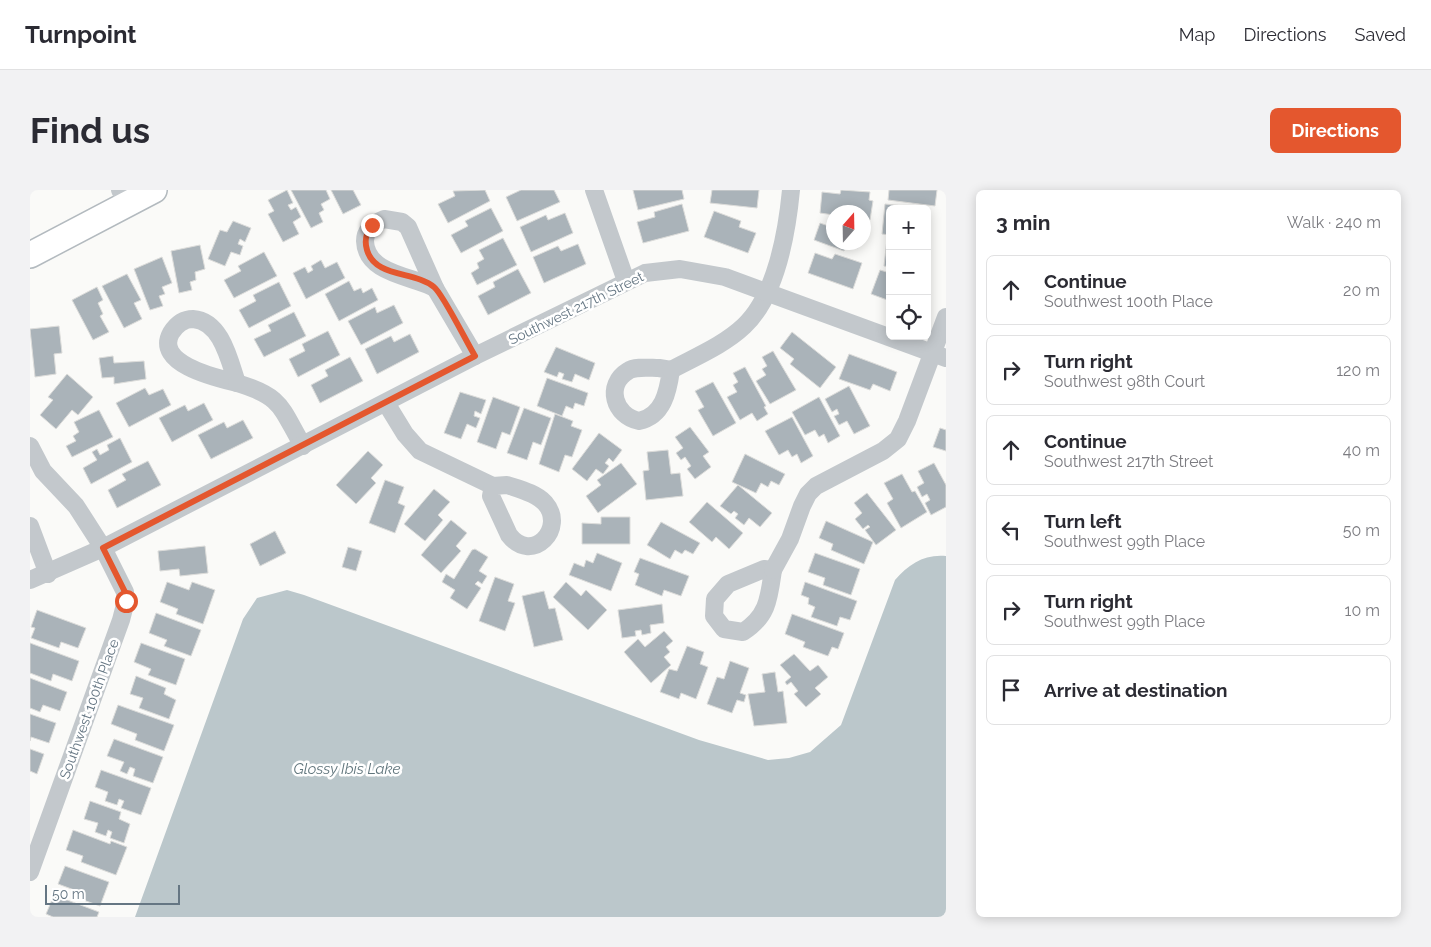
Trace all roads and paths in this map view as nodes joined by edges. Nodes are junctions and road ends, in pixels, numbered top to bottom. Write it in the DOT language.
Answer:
graph roads {
  1 [pos="154,190"];
  2 [pos="594,190"];
  3 [pos="791,190"];
  4 [pos="124,197"];
  5 [pos="30,255"];
  6 [pos="626,282"];
  7 [pos="435,288"];
  8 [pos="768,292"];
  9 [pos="946,317"];
  10 [pos="940,355"];
  11 [pos="475,356"];
  12 [pos="671,370"];
  13 [pos="237,383"];
  14 [pos="386,403"];
  15 [pos="30,446"];
  16 [pos="303,446"];
  17 [pos="493,486"];
  18 [pos="30,526"];
  19 [pos="103,548"];
  20 [pos="773,570"];
  21 [pos="48,574"];
  22 [pos="30,580"];
  23 [pos="30,872"];
  1 -- 4 [label="street"];
  2 -- 6 [label="street"];
  3 -- 8 [label="street"];
  4 -- 5 [label="street"];
  6 -- 8 [label="street, Southwest 217th Street"];
  6 -- 11 [label="street, Southwest 217th Street"];
  7 -- 11 [label="street"];
  8 -- 10 [label="street, Southwest 217th Street"];
  8 -- 12 [label="street"];
  9 -- 10 [label="street"];
  10 -- 20 [label="street"];
  11 -- 14 [label="street, Southwest 217th Street"];
  13 -- 16 [label="street"];
  14 -- 16 [label="street, Southwest 217th Street"];
  14 -- 17 [label="street"];
  15 -- 19 [label="street, Southwest 100th Place"];
  16 -- 19 [label="street, Southwest 217th Street"];
  18 -- 21 [label="street"];
  19 -- 21 [label="street, Southwest 217th Street"];
  19 -- 23 [label="street, Southwest 100th Place"];
  21 -- 22 [label="street, Southwest 217th Street"];
}
